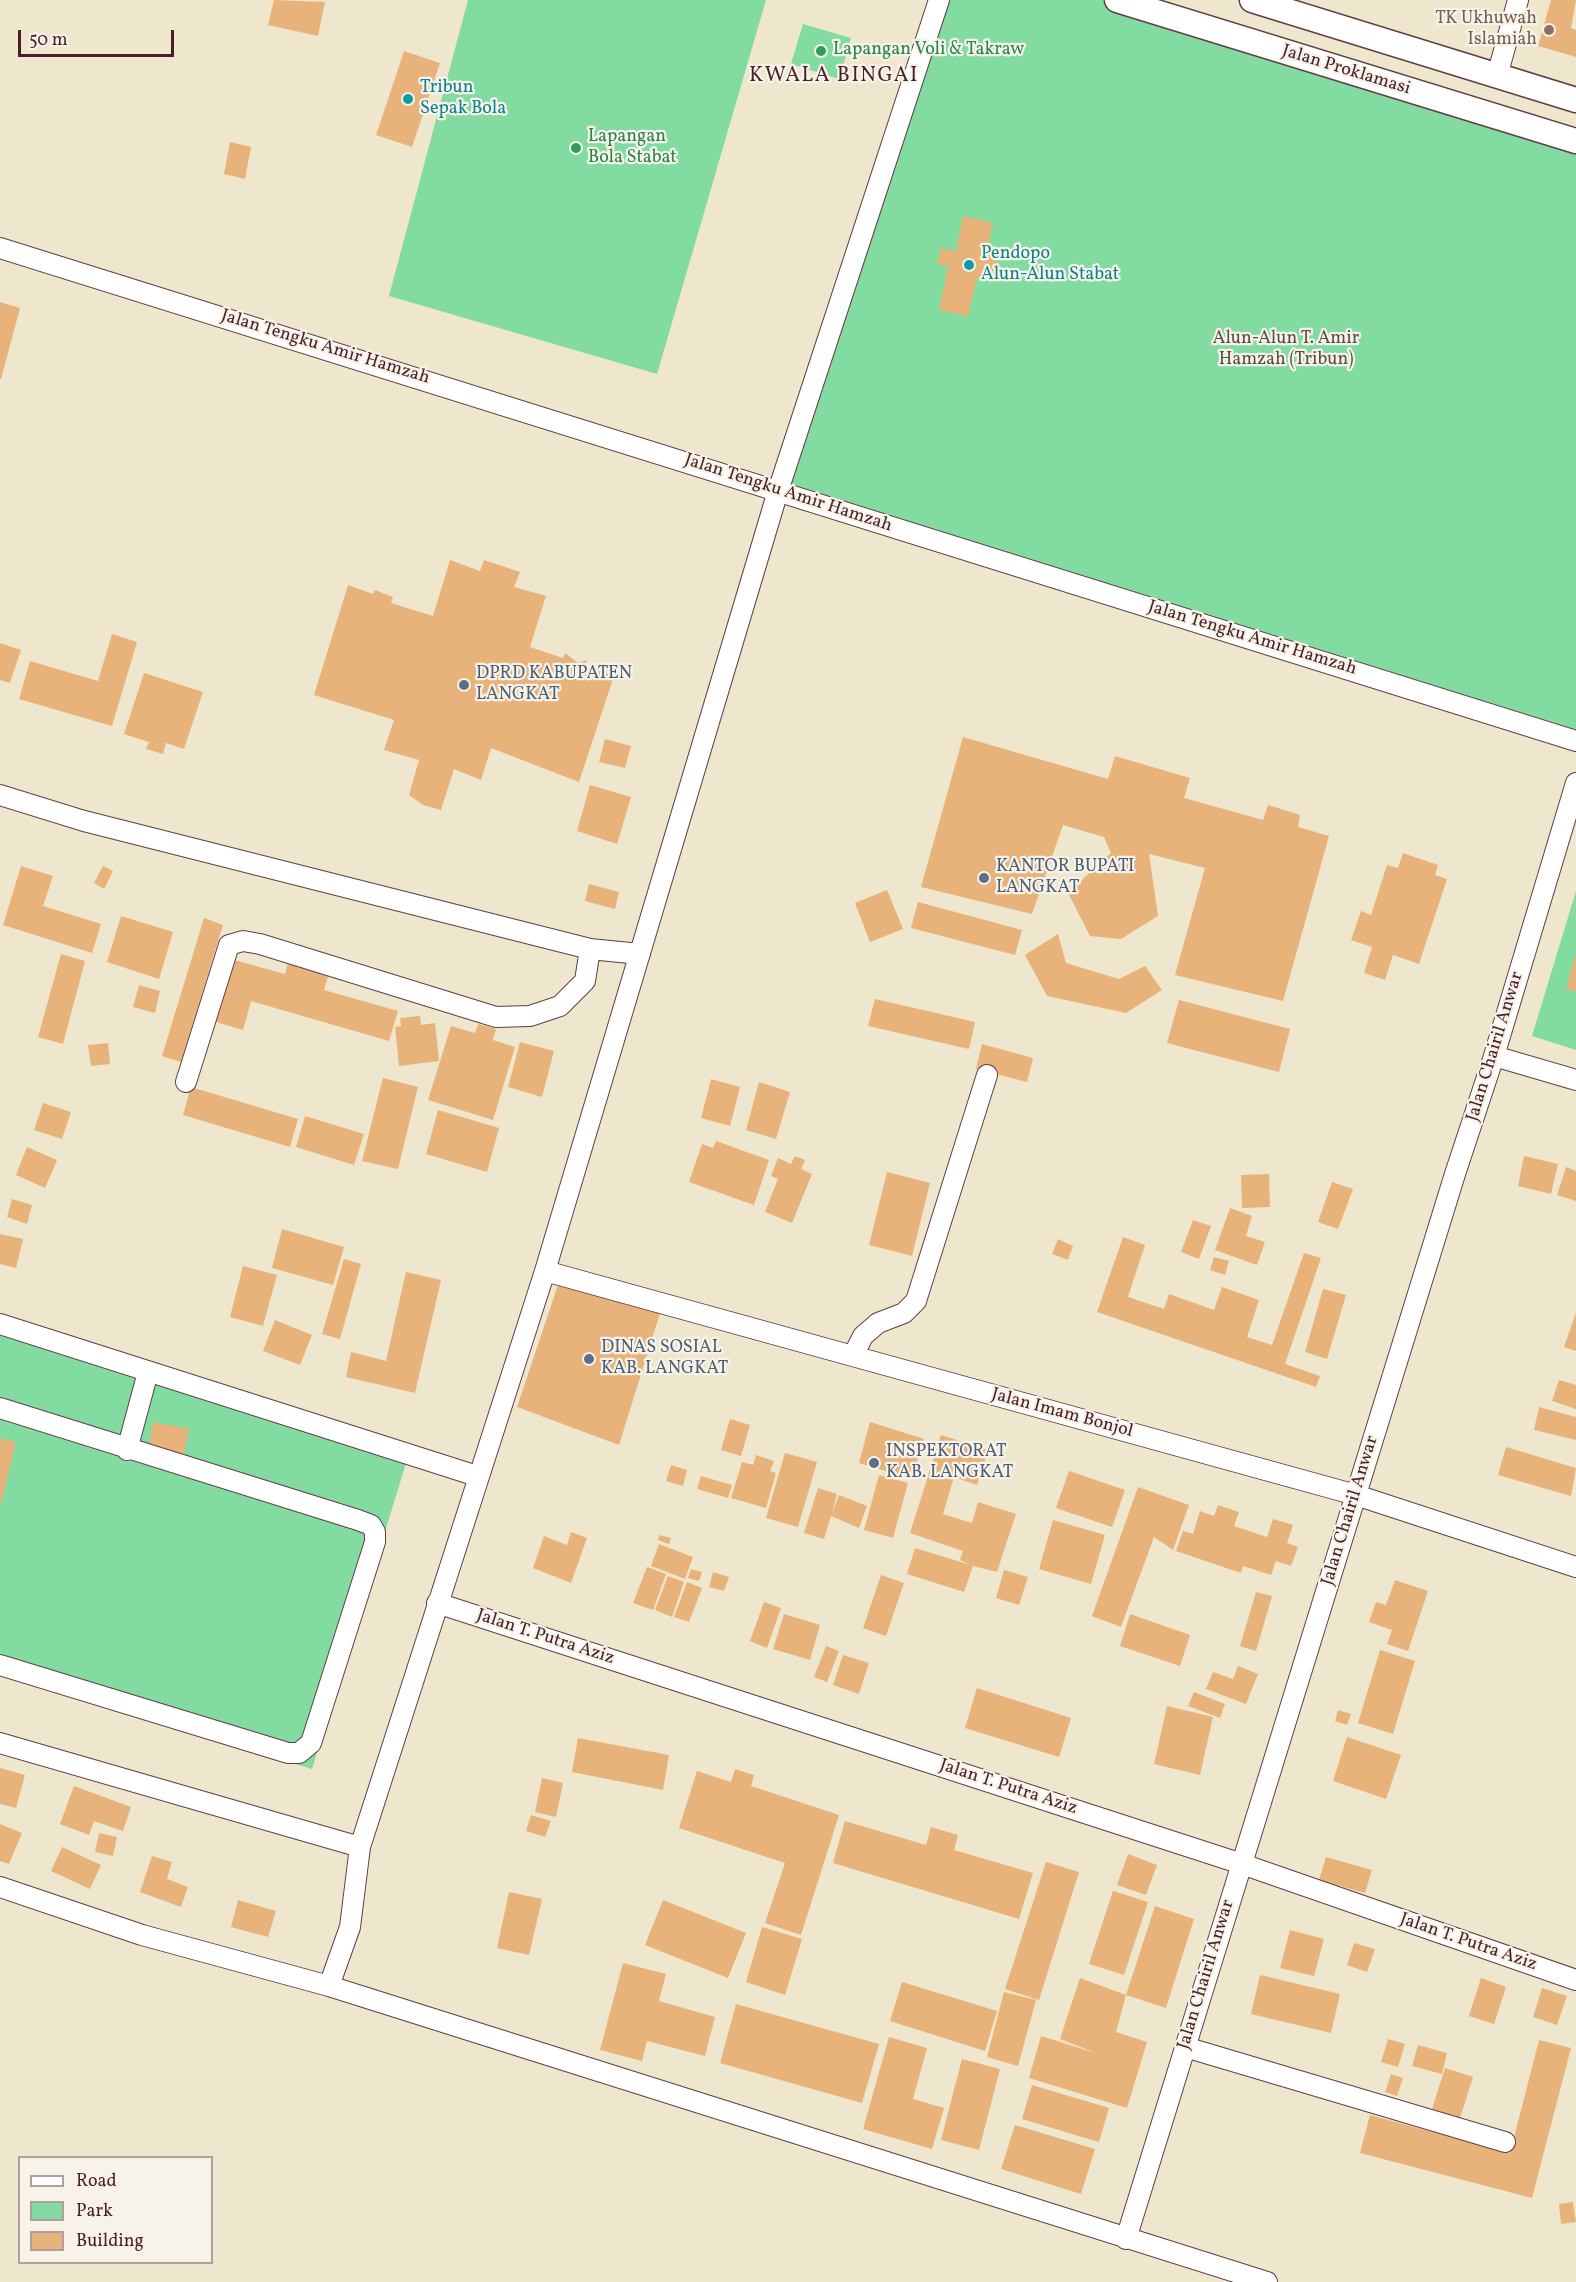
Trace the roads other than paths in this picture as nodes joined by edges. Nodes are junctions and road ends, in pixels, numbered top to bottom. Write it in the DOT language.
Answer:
graph roads {
  1 [pos="939,0"];
  2 [pos="1117,0"];
  3 [pos="1518,0"];
  4 [pos="1268,2"];
  5 [pos="1497,76"];
  6 [pos="1576,100"];
  7 [pos="1576,141"];
  8 [pos="0,248"];
  9 [pos="778,491"];
  10 [pos="1576,741"];
  11 [pos="1576,783"];
  12 [pos="0,795"];
  13 [pos="590,949"];
  14 [pos="640,954"];
  15 [pos="1494,1056"];
  16 [pos="987,1075"];
  17 [pos="1576,1080"];
  18 [pos="186,1082"];
  19 [pos="545,1271"];
  20 [pos="0,1324"];
  21 [pos="853,1356"];
  22 [pos="148,1372"];
  23 [pos="0,1408"];
  24 [pos="127,1450"];
  25 [pos="477,1476"];
  26 [pos="1356,1495"];
  27 [pos="1576,1567"];
  28 [pos="437,1603"];
  29 [pos="3,1671"];
  30 [pos="0,1743"];
  31 [pos="360,1847"];
  32 [pos="1242,1864"];
  33 [pos="0,1887"];
  34 [pos="1576,1980"];
  35 [pos="329,1986"];
  36 [pos="1185,2047"];
  37 [pos="1504,2142"];
  38 [pos="1126,2238"];
  39 [pos="1267,2282"];
  1 -- 9 [label="street"];
  2 -- 7 [label="street, Jalan Proklamasi"];
  3 -- 5 [label="street"];
  4 -- 5 [label="street"];
  5 -- 6 [label="street"];
  8 -- 9 [label="street, Jalan Tengku Amir Hamzah"];
  9 -- 10 [label="street, Jalan Tengku Amir Hamzah"];
  9 -- 14 [label="street"];
  11 -- 15 [label="street, Jalan Chairil Anwar"];
  12 -- 13 [label="street"];
  13 -- 14 [label="street"];
  13 -- 18 [label="street"];
  14 -- 19 [label="street"];
  15 -- 17 [label="street"];
  15 -- 26 [label="street, Jalan Chairil Anwar"];
  16 -- 21 [label="street"];
  19 -- 21 [label="street, Jalan Imam Bonjol"];
  19 -- 25 [label="street"];
  20 -- 22 [label="street"];
  21 -- 26 [label="street, Jalan Imam Bonjol"];
  22 -- 24 [label="street"];
  22 -- 25 [label="street"];
  23 -- 24 [label="street"];
  24 -- 29 [label="street"];
  25 -- 28 [label="street"];
  26 -- 27 [label="street, Jalan Imam Bonjol"];
  26 -- 32 [label="street, Jalan Chairil Anwar"];
  28 -- 31 [label="street"];
  28 -- 32 [label="street, Jalan T. Putra Aziz"];
  30 -- 31 [label="street"];
  31 -- 35 [label="street"];
  32 -- 34 [label="street, Jalan T. Putra Aziz"];
  32 -- 36 [label="street, Jalan Chairil Anwar"];
  33 -- 35 [label="street"];
  35 -- 38 [label="street"];
  36 -- 37 [label="street"];
  36 -- 38 [label="street, Jalan Chairil Anwar"];
  38 -- 39 [label="street"];
}
